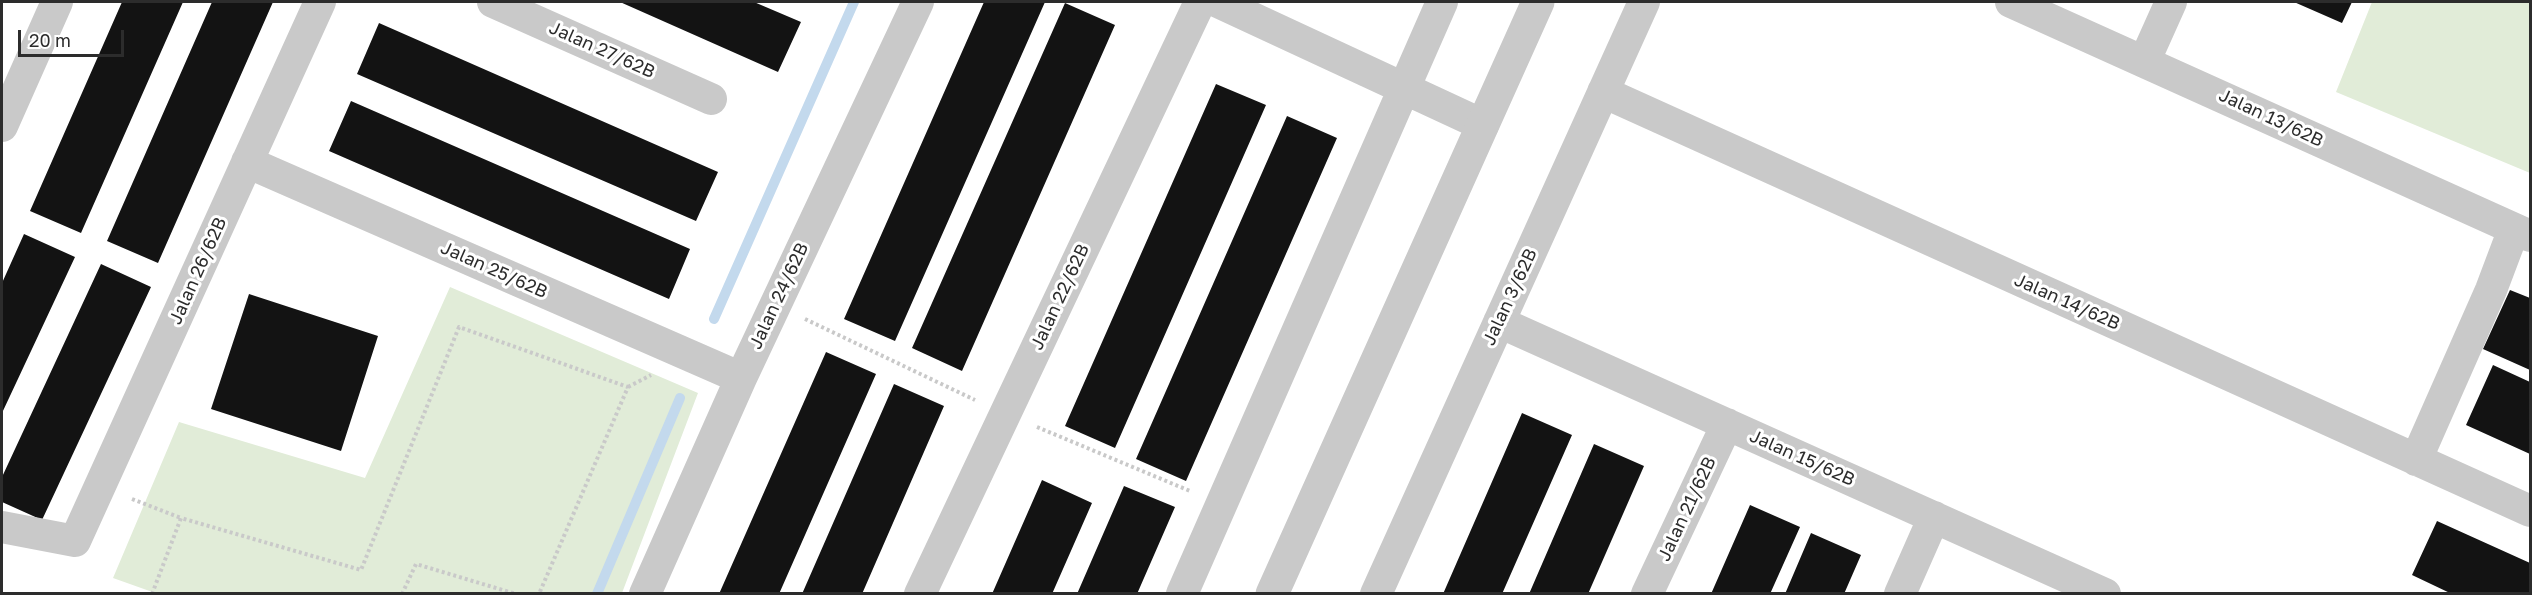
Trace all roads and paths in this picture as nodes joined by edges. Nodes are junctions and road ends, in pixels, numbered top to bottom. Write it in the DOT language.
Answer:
graph roads {
  1 [pos="57,2"];
  2 [pos="320,2"];
  3 [pos="493,2"];
  4 [pos="918,2"];
  5 [pos="1200,2"];
  6 [pos="1218,2"];
  7 [pos="1442,2"];
  8 [pos="1538,2"];
  9 [pos="1644,2"];
  10 [pos="2010,2"];
  11 [pos="2171,2"];
  12 [pos="2145,60"];
  13 [pos="1403,88"];
  14 [pos="1603,92"];
  15 [pos="711,99"];
  16 [pos="1483,125"];
  17 [pos="2,126"];
  18 [pos="247,162"];
  19 [pos="2522,232"];
  20 [pos="1499,322"];
  21 [pos="741,378"];
  22 [pos="1726,424"];
  23 [pos="2416,460"];
  24 [pos="136,500"];
  25 [pos="2530,511"];
  26 [pos="1934,517"];
  27 [pos="181,518"];
  28 [pos="2,526"];
  29 [pos="152,594"];
  30 [pos="402,594"];
  31 [pos="516,594"];
  32 [pos="539,594"];
  33 [pos="645,594"];
  34 [pos="920,594"];
  35 [pos="1182,594"];
  36 [pos="1272,594"];
  37 [pos="1376,594"];
  38 [pos="1647,594"];
  39 [pos="1900,594"];
  40 [pos="2105,594"];
  1 -- 17 [label="street"];
  2 -- 18 [label="street, Jalan 26/62B"];
  3 -- 15 [label="street, Jalan 27/62B"];
  4 -- 21 [label="street, Jalan 24/62B"];
  5 -- 34 [label="street, Jalan 22/62B"];
  6 -- 13 [label="street"];
  7 -- 13 [label="street"];
  8 -- 16 [label="street"];
  9 -- 14 [label="street, Jalan 3/62B"];
  10 -- 12 [label="street, Jalan 13/62B"];
  11 -- 12 [label="street"];
  12 -- 19 [label="street, Jalan 13/62B"];
  13 -- 16 [label="street"];
  13 -- 35 [label="street"];
  14 -- 20 [label="street, Jalan 3/62B"];
  14 -- 23 [label="street, Jalan 14/62B"];
  16 -- 36 [label="street"];
  18 -- 21 [label="street, Jalan 25/62B"];
  18 -- 28 [label="street, Jalan 26/62B"];
  19 -- 23 [label="street"];
  20 -- 22 [label="street, Jalan 15/62B"];
  20 -- 37 [label="street, Jalan 3/62B"];
  21 -- 33 [label="street, Jalan 24/62B"];
  22 -- 26 [label="street, Jalan 15/62B"];
  22 -- 38 [label="street, Jalan 21/62B"];
  23 -- 25 [label="street, Jalan 14/62B"];
  24 -- 27 [label="path"];
  26 -- 39 [label="street"];
  26 -- 40 [label="street, Jalan 15/62B"];
  27 -- 29 [label="path"];
  27 -- 32 [label="path"];
  30 -- 31 [label="path"];
}
